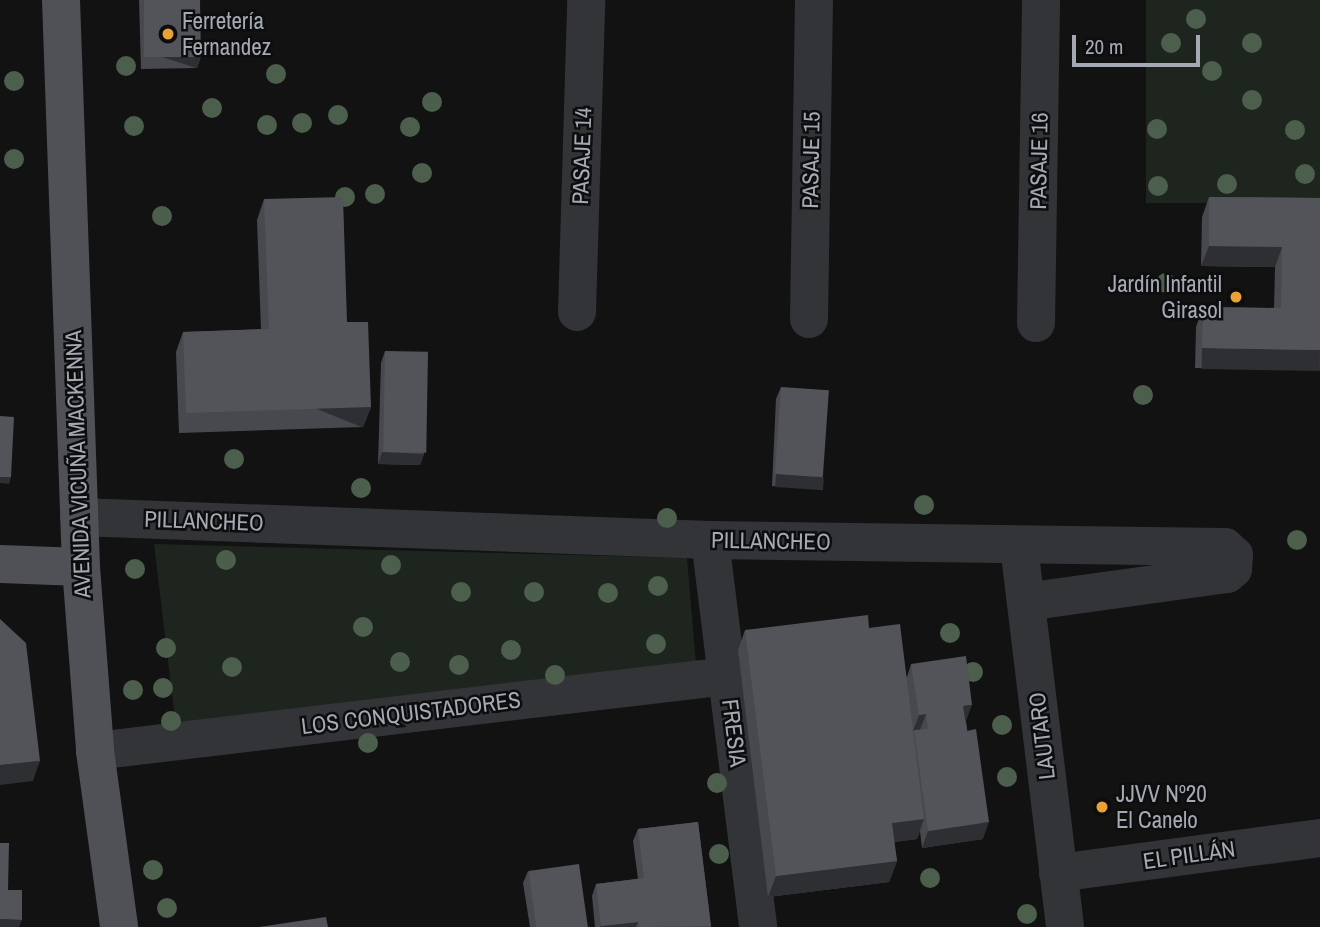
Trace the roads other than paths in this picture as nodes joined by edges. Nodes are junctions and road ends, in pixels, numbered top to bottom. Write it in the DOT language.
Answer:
graph roads {
  1 [pos="61,0"];
  2 [pos="586,0"];
  3 [pos="814,0"];
  4 [pos="1041,0"];
  5 [pos="577,312"];
  6 [pos="809,319"];
  7 [pos="1036,323"];
  8 [pos="79,516"];
  9 [pos="710,540"];
  10 [pos="1019,546"];
  11 [pos="0,564"];
  12 [pos="81,566"];
  13 [pos="1026,602"];
  14 [pos="727,676"];
  15 [pos="95,751"];
  16 [pos="1320,838"];
  17 [pos="1058,873"];
  18 [pos="119,927"];
  19 [pos="758,927"];
  20 [pos="1065,927"];
  1 -- 8 [label="main road, AVENIDA VICUÑA MACKENNA"];
  2 -- 5 [label="street, PASAJE 14"];
  3 -- 6 [label="street, PASAJE 15"];
  4 -- 7 [label="street, PASAJE 16"];
  8 -- 9 [label="street, PILLANCHEO"];
  8 -- 12 [label="main road, AVENIDA VICUÑA MACKENNA"];
  9 -- 10 [label="street, PILLANCHEO"];
  9 -- 14 [label="street, FRESIA"];
  10 -- 13 [label="street, LAUTARO"];
  10 -- 13 [label="street, PILLANCHEO"];
  11 -- 12 [label="main road"];
  12 -- 15 [label="main road, AVENIDA VICUÑA MACKENNA"];
  13 -- 17 [label="street, LAUTARO"];
  14 -- 15 [label="street, LOS CONQUISTADORES"];
  14 -- 19 [label="street, FRESIA"];
  15 -- 18 [label="main road, AVENIDA VICUÑA MACKENNA"];
  16 -- 17 [label="street, EL PILLÁN"];
  17 -- 20 [label="street, LAUTARO"];
}
